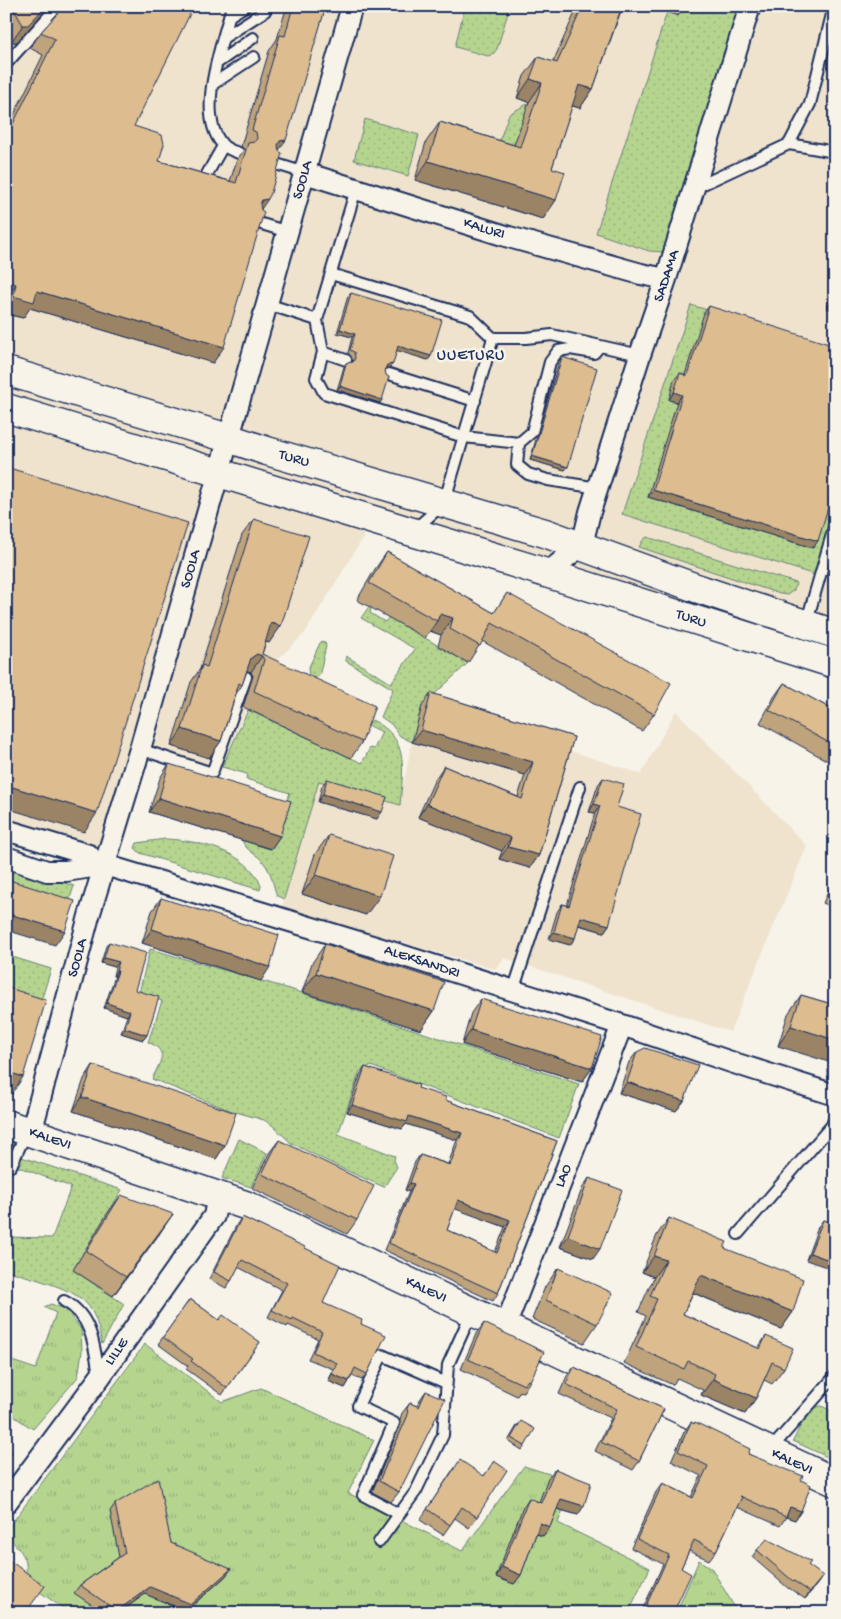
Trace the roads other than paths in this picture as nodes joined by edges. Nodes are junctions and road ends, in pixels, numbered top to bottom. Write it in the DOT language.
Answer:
graph roads {
  1 [pos="245,6"];
  2 [pos="352,6"];
  3 [pos="750,6"];
  4 [pos="834,6"];
  5 [pos="69,9"];
  6 [pos="230,11"];
  7 [pos="265,11"];
  8 [pos="224,38"];
  9 [pos="253,38"];
  10 [pos="254,57"];
  11 [pos="217,63"];
  12 [pos="6,64"];
  13 [pos="213,84"];
  14 [pos="789,144"];
  15 [pos="223,146"];
  16 [pos="835,152"];
  17 [pos="239,153"];
  18 [pos="273,163"];
  19 [pos="304,173"];
  20 [pos="185,177"];
  21 [pos="694,188"];
  22 [pos="356,189"];
  23 [pos="255,222"];
  24 [pos="288,232"];
  25 [pos="331,274"];
  26 [pos="666,279"];
  27 [pos="267,304"];
  28 [pos="318,320"];
  29 [pos="493,338"];
  30 [pos="600,346"];
  31 [pos="322,352"];
  32 [pos="640,355"];
  33 [pos="346,360"];
  34 [pos="6,371"];
  35 [pos="388,374"];
  36 [pos="475,401"];
  37 [pos="6,408"];
  38 [pos="464,437"];
  39 [pos="228,438"];
  40 [pos="519,444"];
  41 [pos="219,472"];
  42 [pos="598,488"];
  43 [pos="444,503"];
  44 [pos="835,524"];
  45 [pos="412,532"];
  46 [pos="582,545"];
  47 [pos="547,573"];
  48 [pos="806,625"];
  49 [pos="835,634"];
  50 [pos="835,664"];
  51 [pos="246,677"];
  52 [pos="140,750"];
  53 [pos="580,787"];
  54 [pos="6,830"];
  55 [pos="6,857"];
  56 [pos="97,860"];
  57 [pos="513,991"];
  58 [pos="622,1025"];
  59 [pos="835,1094"];
  60 [pos="835,1117"];
  61 [pos="21,1129"];
  62 [pos="10,1166"];
  63 [pos="218,1196"];
  64 [pos="738,1234"];
  65 [pos="64,1302"];
  66 [pos="472,1312"];
  67 [pos="505,1327"];
  68 [pos="835,1376"];
  69 [pos="100,1377"];
  70 [pos="446,1383"];
  71 [pos="769,1451"];
  72 [pos="835,1482"];
  73 [pos="6,1503"];
  74 [pos="399,1514"];
  75 [pos="379,1542"];
  1 -- 6 [label="lane"];
  2 -- 19 [label="street, SOOLA"];
  3 -- 21 [label="street, SADAMA"];
  4 -- 14 [label="lane"];
  5 -- 12 [label="lane"];
  6 -- 8 [label="lane"];
  7 -- 8 [label="lane"];
  8 -- 11 [label="lane"];
  9 -- 11 [label="lane"];
  10 -- 13 [label="lane"];
  11 -- 13 [label="lane"];
  13 -- 15 [label="lane"];
  14 -- 16 [label="lane"];
  14 -- 21 [label="lane"];
  15 -- 17 [label="lane"];
  15 -- 20 [label="lane"];
  18 -- 19 [label="lane"];
  19 -- 22 [label="street, KALURI"];
  19 -- 24 [label="street, SOOLA"];
  21 -- 26 [label="street, SADAMA"];
  22 -- 25 [label="lane"];
  22 -- 26 [label="street, KALURI"];
  23 -- 24 [label="lane"];
  24 -- 27 [label="street, SOOLA"];
  25 -- 28 [label="lane"];
  25 -- 29 [label="lane"];
  26 -- 32 [label="street, SADAMA"];
  27 -- 28 [label="lane"];
  27 -- 39 [label="street, SOOLA"];
  28 -- 31 [label="lane"];
  29 -- 30 [label="lane"];
  29 -- 36 [label="lane"];
  30 -- 32 [label="lane"];
  30 -- 40 [label="lane"];
  31 -- 33 [label="lane"];
  31 -- 38 [label="lane"];
  32 -- 42 [label="street, SADAMA"];
  34 -- 39 [label="main road, TURU"];
  35 -- 36 [label="lane"];
  36 -- 38 [label="lane"];
  37 -- 41 [label="main road, TURU"];
  38 -- 40 [label="lane"];
  38 -- 43 [label="lane"];
  39 -- 41 [label="street, SOOLA"];
  39 -- 43 [label="main road, TURU"];
  40 -- 42 [label="lane"];
  41 -- 45 [label="main road, TURU"];
  41 -- 52 [label="street, SOOLA"];
  42 -- 46 [label="street, SADAMA"];
  43 -- 45 [label="lane"];
  43 -- 46 [label="main road, TURU"];
  44 -- 48 [label="lane"];
  45 -- 47 [label="main road, TURU"];
  46 -- 47 [label="street"];
  46 -- 48 [label="main road, TURU"];
  47 -- 50 [label="main road, TURU"];
  48 -- 49 [label="main road, TURU"];
  51 -- 52 [label="lane"];
  52 -- 56 [label="street, SOOLA"];
  53 -- 57 [label="lane"];
  54 -- 56 [label="street, ALEKSANDRI"];
  55 -- 56 [label="street, ALEKSANDRI"];
  56 -- 57 [label="street, ALEKSANDRI"];
  56 -- 61 [label="street, SOOLA"];
  57 -- 58 [label="street, ALEKSANDRI"];
  58 -- 59 [label="street, ALEKSANDRI"];
  58 -- 67 [label="street, LAO"];
  60 -- 64 [label="lane"];
  61 -- 62 [label="lane"];
  61 -- 63 [label="main road, KALEVI"];
  63 -- 66 [label="main road, KALEVI"];
  63 -- 69 [label="street, LILLE"];
  65 -- 69 [label="lane"];
  66 -- 67 [label="main road, KALEVI"];
  66 -- 70 [label="lane"];
  67 -- 71 [label="main road, KALEVI"];
  68 -- 71 [label="lane"];
  69 -- 73 [label="street, LILLE"];
  70 -- 74 [label="lane"];
  70 -- 74 [label="lane"];
  71 -- 72 [label="main road, KALEVI"];
  74 -- 75 [label="lane"];
}
